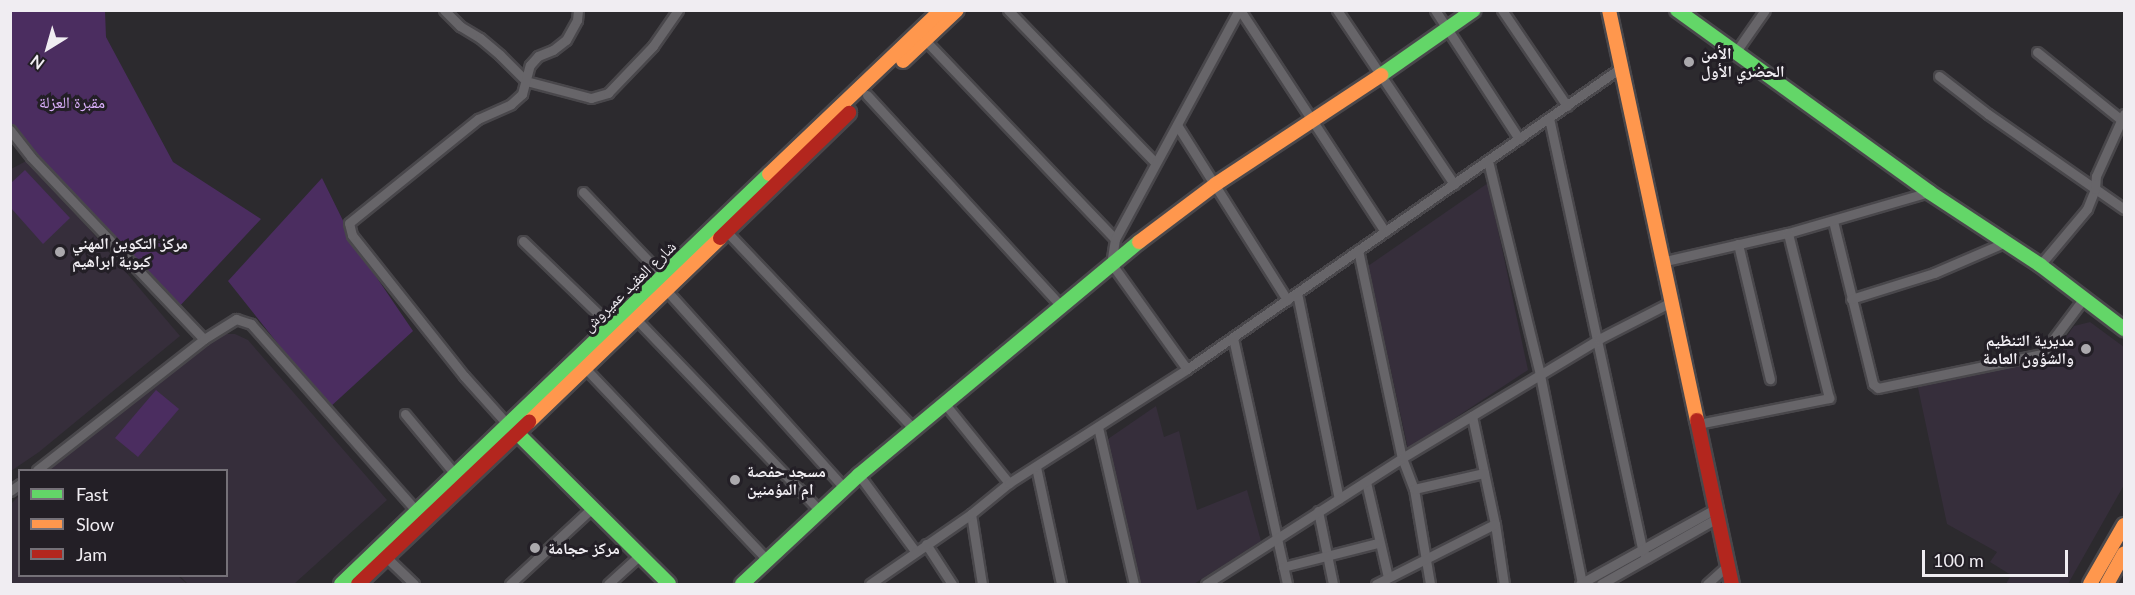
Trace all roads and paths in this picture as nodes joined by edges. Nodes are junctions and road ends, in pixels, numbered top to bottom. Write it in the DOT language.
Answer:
graph roads {
  1 [pos="444,10"];
  2 [pos="578,10"];
  3 [pos="678,10"];
  4 [pos="940,10"];
  5 [pos="957,10"];
  6 [pos="1008,10"];
  7 [pos="1239,10"];
  8 [pos="1337,10"];
  9 [pos="1435,10"];
  10 [pos="1474,10"];
  11 [pos="1502,10"];
  12 [pos="1609,10"];
  13 [pos="1677,10"];
  14 [pos="1765,10"];
  15 [pos="1447,28"];
  16 [pos="925,40"];
  17 [pos="2037,52"];
  18 [pos="1736,53"];
  19 [pos="1619,69"];
  20 [pos="1380,74"];
  21 [pos="1939,76"];
  22 [pos="526,81"];
  23 [pos="867,95"];
  24 [pos="1567,106"];
  25 [pos="1549,118"];
  26 [pos="2123,119"];
  27 [pos="1313,122"];
  28 [pos="1177,126"];
  29 [pos="10,130"];
  30 [pos="1519,139"];
  31 [pos="1488,161"];
  32 [pos="1155,162"];
  33 [pos="1216,184"];
  34 [pos="1454,184"];
  35 [pos="2095,189"];
  36 [pos="583,192"];
  37 [pos="1929,192"];
  38 [pos="2124,209"];
  39 [pos="1833,221"];
  40 [pos="727,232"];
  41 [pos="1385,232"];
  42 [pos="1788,233"];
  43 [pos="1115,239"];
  44 [pos="523,241"];
  45 [pos="2006,242"];
  46 [pos="1738,244"];
  47 [pos="1358,250"];
  48 [pos="1111,262"];
  49 [pos="1662,262"];
  50 [pos="2040,265"];
  51 [pos="663,276"];
  52 [pos="667,291"];
  53 [pos="1297,292"];
  54 [pos="2084,298"];
  55 [pos="1851,299"];
  56 [pos="1287,300"];
  57 [pos="1671,302"];
  58 [pos="1059,304"];
  59 [pos="637,320"];
  60 [pos="612,326"];
  61 [pos="2124,329"];
  62 [pos="1233,338"];
  63 [pos="204,339"];
  64 [pos="1599,339"];
  65 [pos="586,369"];
  66 [pos="1187,369"];
  67 [pos="1540,375"];
  68 [pos="1770,379"];
  69 [pos="945,404"];
  70 [pos="405,414"];
  71 [pos="1472,416"];
  72 [pos="1698,424"];
  73 [pos="1098,427"];
  74 [pos="914,429"];
  75 [pos="513,430"];
  76 [pos="1402,458"];
  77 [pos="1035,467"];
  78 [pos="40,469"];
  79 [pos="454,473"];
  80 [pos="1484,473"];
  81 [pos="859,475"];
  82 [pos="1366,482"];
  83 [pos="1009,483"];
  84 [pos="845,489"];
  85 [pos="1414,489"];
  86 [pos="1340,499"];
  87 [pos="592,508"];
  88 [pos="820,511"];
  89 [pos="1318,511"];
  90 [pos="971,514"];
  91 [pos="1716,514"];
  92 [pos="420,515"];
  93 [pos="1495,524"];
  94 [pos="2124,525"];
  95 [pos="1275,539"];
  96 [pos="1378,543"];
  97 [pos="926,544"];
  98 [pos="915,550"];
  99 [pos="2124,553"];
  100 [pos="640,555"];
  101 [pos="1329,555"];
  102 [pos="1645,555"];
  103 [pos="386,557"];
  104 [pos="1426,557"];
  105 [pos="768,561"];
  106 [pos="1728,565"];
  107 [pos="1283,567"];
  108 [pos="1388,577"];
  109 [pos="2101,581"];
  110 [pos="1581,584"];
  111 [pos="341,585"];
  112 [pos="358,585"];
  113 [pos="414,585"];
  114 [pos="510,585"];
  115 [pos="608,585"];
  116 [pos="669,585"];
  117 [pos="742,585"];
  118 [pos="870,585"];
  119 [pos="952,585"];
  120 [pos="982,585"];
  121 [pos="1061,585"];
  122 [pos="1134,585"];
  123 [pos="1206,585"];
  124 [pos="1287,585"];
  125 [pos="1333,585"];
  126 [pos="1376,585"];
  127 [pos="1430,585"];
  128 [pos="1504,585"];
  129 [pos="1601,585"];
  130 [pos="1707,585"];
  131 [pos="1732,585"];
  1 -- 22 [label="street"];
  2 -- 22 [label="street"];
  3 -- 22 [label="street"];
  4 -- 51 [label="main road, شارع العقيد عميروش"];
  5 -- 16 [label="main road, شارع العقيد عميروش"];
  6 -- 32 [label="street"];
  7 -- 27 [label="street"];
  7 -- 28 [label="street"];
  8 -- 20 [label="street"];
  9 -- 15 [label="street"];
  10 -- 15 [label="main road"];
  11 -- 24 [label="street"];
  12 -- 19 [label="main road"];
  13 -- 18 [label="main road"];
  14 -- 18 [label="street"];
  15 -- 20 [label="main road"];
  15 -- 30 [label="street"];
  16 -- 23 [label="main road, شارع العقيد عميروش"];
  16 -- 43 [label="street"];
  17 -- 26 [label="street"];
  18 -- 37 [label="main road"];
  19 -- 24 [label="street"];
  19 -- 49 [label="main road"];
  20 -- 27 [label="main road"];
  20 -- 34 [label="street"];
  21 -- 35 [label="street"];
  22 -- 75 [label="street"];
  23 -- 40 [label="main road, شارع العقيد عميروش"];
  23 -- 58 [label="street"];
  24 -- 25 [label="street"];
  25 -- 30 [label="street"];
  25 -- 64 [label="street"];
  26 -- 35 [label="street"];
  27 -- 33 [label="main road"];
  27 -- 41 [label="street"];
  28 -- 32 [label="street"];
  28 -- 33 [label="street"];
  29 -- 63 [label="street"];
  30 -- 31 [label="street"];
  31 -- 34 [label="street"];
  31 -- 67 [label="street"];
  32 -- 43 [label="street"];
  33 -- 48 [label="main road"];
  33 -- 56 [label="street"];
  34 -- 41 [label="street"];
  35 -- 38 [label="street"];
  35 -- 50 [label="street"];
  36 -- 51 [label="street"];
  37 -- 39 [label="street"];
  37 -- 45 [label="main road"];
  39 -- 42 [label="street"];
  39 -- 55 [label="street"];
  40 -- 52 [label="main road, شارع العقيد عميروش"];
  40 -- 74 [label="street"];
  41 -- 47 [label="street"];
  42 -- 46 [label="street"];
  42 -- 72 [label="street"];
  43 -- 48 [label="street"];
  44 -- 60 [label="street"];
  45 -- 50 [label="main road"];
  45 -- 55 [label="street"];
  46 -- 49 [label="street"];
  46 -- 68 [label="street"];
  47 -- 53 [label="street"];
  47 -- 76 [label="street"];
  48 -- 58 [label="main road"];
  48 -- 66 [label="street"];
  49 -- 57 [label="main road"];
  50 -- 54 [label="main road"];
  51 -- 60 [label="main road, شارع العقيد عميروش"];
  52 -- 59 [label="main road, شارع العقيد عميروش"];
  52 -- 84 [label="street"];
  53 -- 56 [label="street"];
  53 -- 86 [label="street"];
  54 -- 55 [label="street"];
  54 -- 61 [label="main road"];
  56 -- 62 [label="street"];
  57 -- 64 [label="street"];
  57 -- 72 [label="main road"];
  58 -- 69 [label="main road"];
  59 -- 65 [label="main road, شارع العقيد عميروش"];
  59 -- 88 [label="street"];
  60 -- 75 [label="main road, شارع العقيد عميروش"];
  62 -- 66 [label="street"];
  62 -- 95 [label="street"];
  63 -- 78 [label="street"];
  63 -- 92 [label="street"];
  64 -- 67 [label="street"];
  64 -- 102 [label="street"];
  65 -- 75 [label="main road, شارع العقيد عميروش"];
  65 -- 105 [label="street"];
  66 -- 73 [label="street"];
  67 -- 71 [label="street"];
  67 -- 110 [label="street"];
  69 -- 74 [label="main road"];
  69 -- 83 [label="street"];
  70 -- 79 [label="street"];
  71 -- 76 [label="street"];
  71 -- 80 [label="street"];
  72 -- 91 [label="main road"];
  73 -- 77 [label="street"];
  73 -- 122 [label="street"];
  74 -- 81 [label="main road"];
  75 -- 79 [label="main road, شارع العقيد عميروش"];
  75 -- 87 [label="main road"];
  75 -- 92 [label="main road, شارع العقيد عميروش"];
  76 -- 82 [label="street"];
  76 -- 85 [label="street"];
  77 -- 83 [label="street"];
  77 -- 121 [label="street"];
  79 -- 92 [label="main road, شارع العقيد عميروش"];
  80 -- 85 [label="street"];
  80 -- 93 [label="street"];
  81 -- 84 [label="main road"];
  81 -- 98 [label="street"];
  82 -- 86 [label="street"];
  82 -- 96 [label="street"];
  83 -- 90 [label="street"];
  84 -- 88 [label="main road"];
  85 -- 104 [label="street"];
  86 -- 89 [label="street"];
  87 -- 100 [label="main road"];
  87 -- 114 [label="street"];
  88 -- 105 [label="main road"];
  89 -- 95 [label="street"];
  89 -- 101 [label="street"];
  90 -- 97 [label="street"];
  90 -- 120 [label="street"];
  91 -- 102 [label="street"];
  91 -- 106 [label="main road"];
  92 -- 103 [label="main road, شارع العقيد عميروش"];
  92 -- 111 [label="main road, شارع العقيد عميروش"];
  93 -- 104 [label="street"];
  93 -- 128 [label="street"];
  94 -- 109 [label="main road"];
  95 -- 107 [label="street"];
  95 -- 123 [label="street"];
  96 -- 101 [label="street"];
  96 -- 108 [label="street"];
  97 -- 98 [label="street"];
  97 -- 119 [label="street"];
  98 -- 118 [label="street"];
  99 -- 109 [label="main road"];
  100 -- 115 [label="street"];
  100 -- 116 [label="main road"];
  101 -- 107 [label="street"];
  101 -- 125 [label="street"];
  102 -- 110 [label="street"];
  102 -- 129 [label="street"];
  103 -- 112 [label="main road, شارع العقيد عميروش"];
  103 -- 113 [label="street"];
  104 -- 108 [label="street"];
  104 -- 127 [label="street"];
  105 -- 117 [label="main road"];
  106 -- 130 [label="street"];
  106 -- 131 [label="main road"];
  107 -- 124 [label="street"];
  108 -- 126 [label="street"];
}
